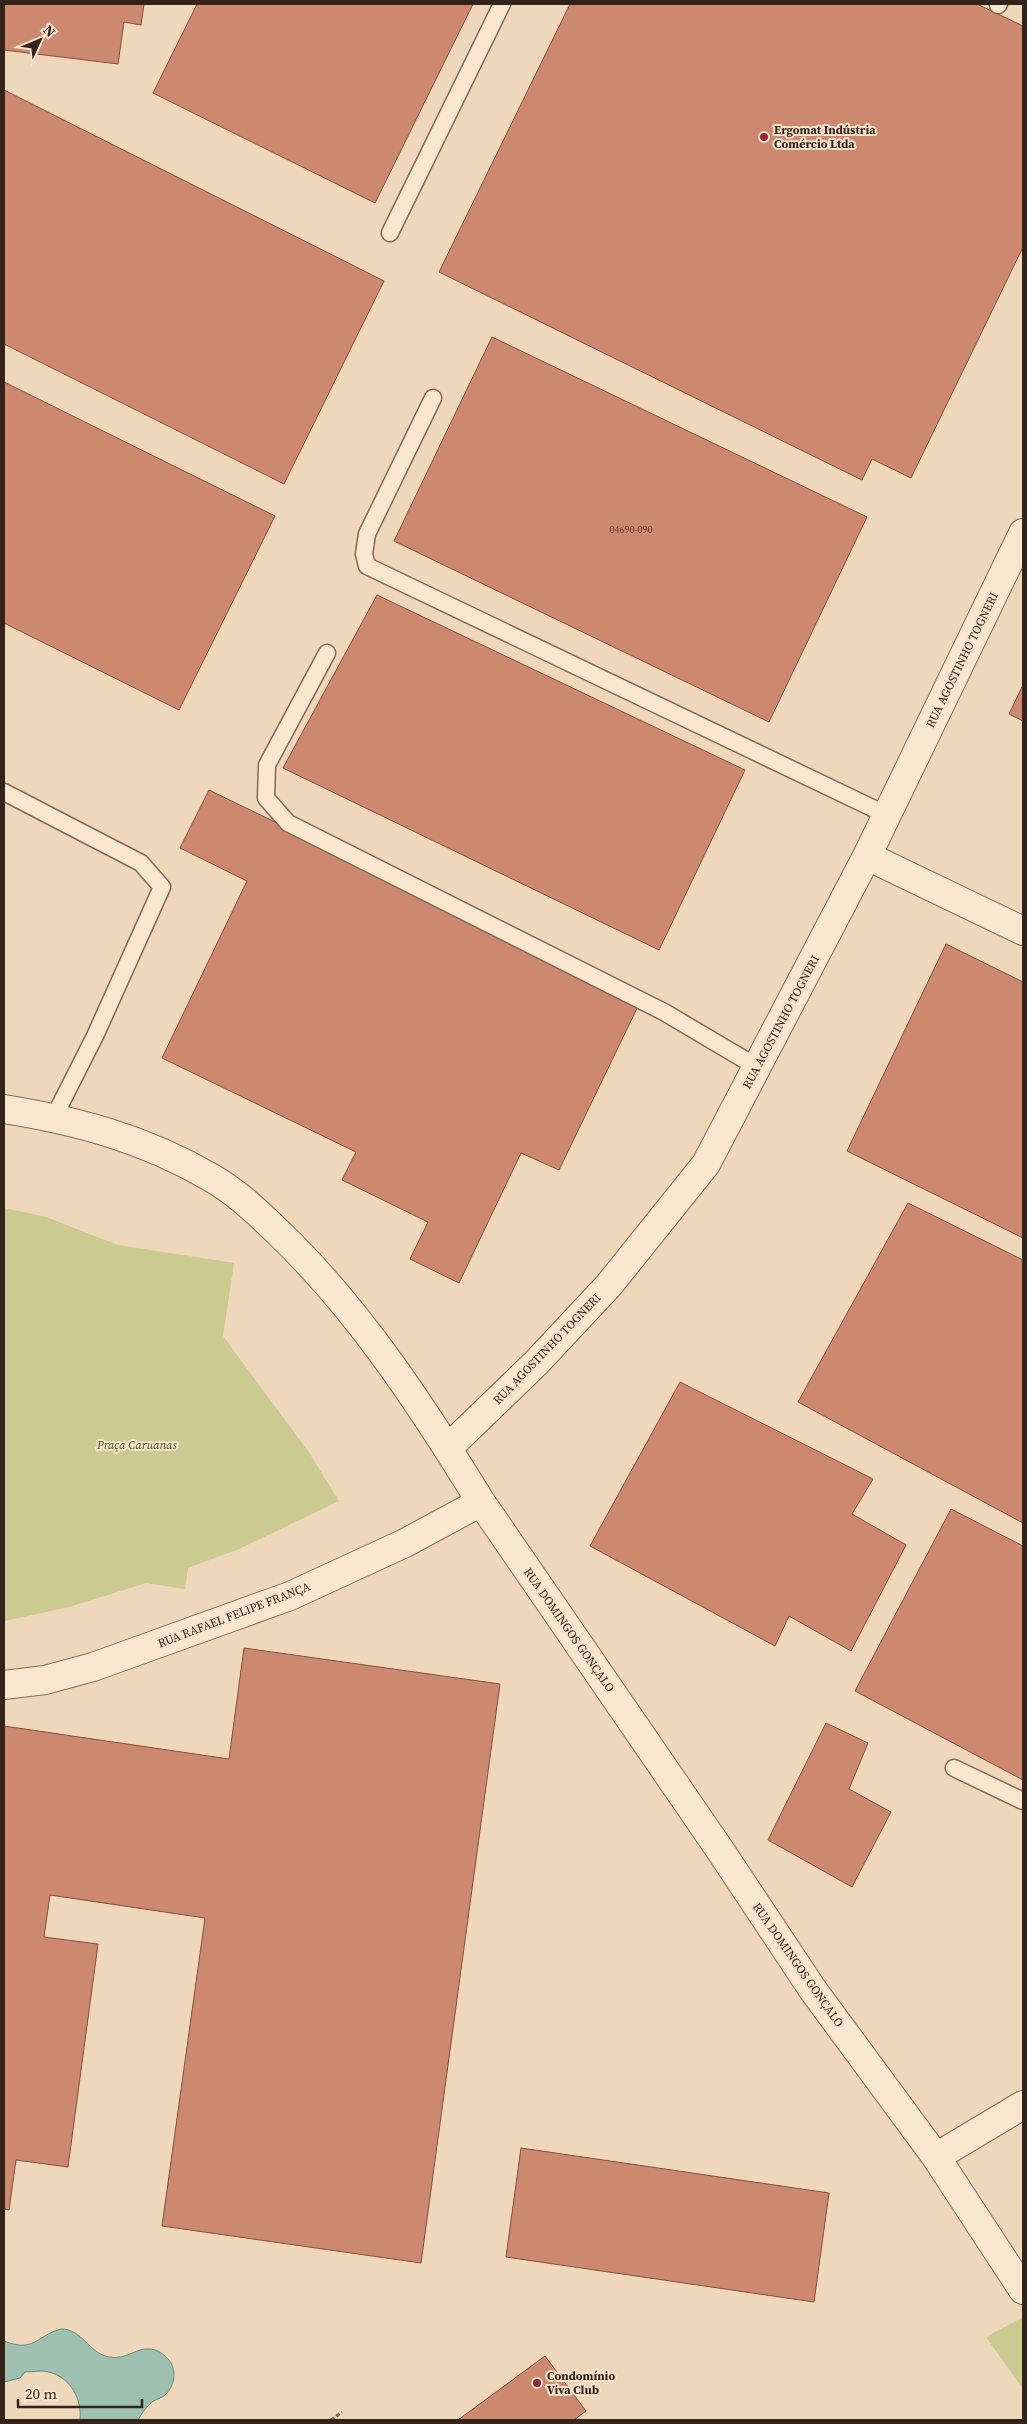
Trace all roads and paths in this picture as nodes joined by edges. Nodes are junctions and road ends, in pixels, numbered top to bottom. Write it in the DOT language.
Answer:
graph roads {
  1 [pos="502,4"];
  2 [pos="390,233"];
  3 [pos="433,398"];
  4 [pos="1023,533"];
  5 [pos="327,653"];
  6 [pos="4,792"];
  7 [pos="887,815"];
  8 [pos="867,856"];
  9 [pos="1023,931"];
  10 [pos="757,1067"];
  11 [pos="4,1109"];
  12 [pos="54,1117"];
  13 [pos="448,1448"];
  14 [pos="481,1502"];
  15 [pos="4,1685"];
  16 [pos="954,1768"];
  17 [pos="1023,1801"];
  18 [pos="1023,2105"];
  19 [pos="936,2157"];
  20 [pos="1023,2290"];
  21 [pos="342,2412"];
  22 [pos="331,2420"];
  1 -- 2 [label="lane"];
  3 -- 7 [label="lane"];
  4 -- 7 [label="street, RUA AGOSTINHO TOGNERI"];
  5 -- 10 [label="lane"];
  6 -- 12 [label="lane"];
  7 -- 8 [label="street, RUA AGOSTINHO TOGNERI"];
  8 -- 9 [label="street"];
  8 -- 10 [label="street, RUA AGOSTINHO TOGNERI"];
  10 -- 13 [label="street, RUA AGOSTINHO TOGNERI"];
  11 -- 12 [label="street, RUA DOMINGOS GONÇALO"];
  12 -- 13 [label="street, RUA DOMINGOS GONÇALO"];
  13 -- 14 [label="street, RUA DOMINGOS GONÇALO"];
  14 -- 15 [label="street, RUA RAFAEL FELIPE FRANÇA"];
  14 -- 19 [label="street, RUA DOMINGOS GONÇALO"];
  16 -- 17 [label="lane"];
  18 -- 19 [label="street"];
  19 -- 20 [label="street, RUA DOMINGOS GONÇALO"];
  21 -- 22 [label="path"];
}
